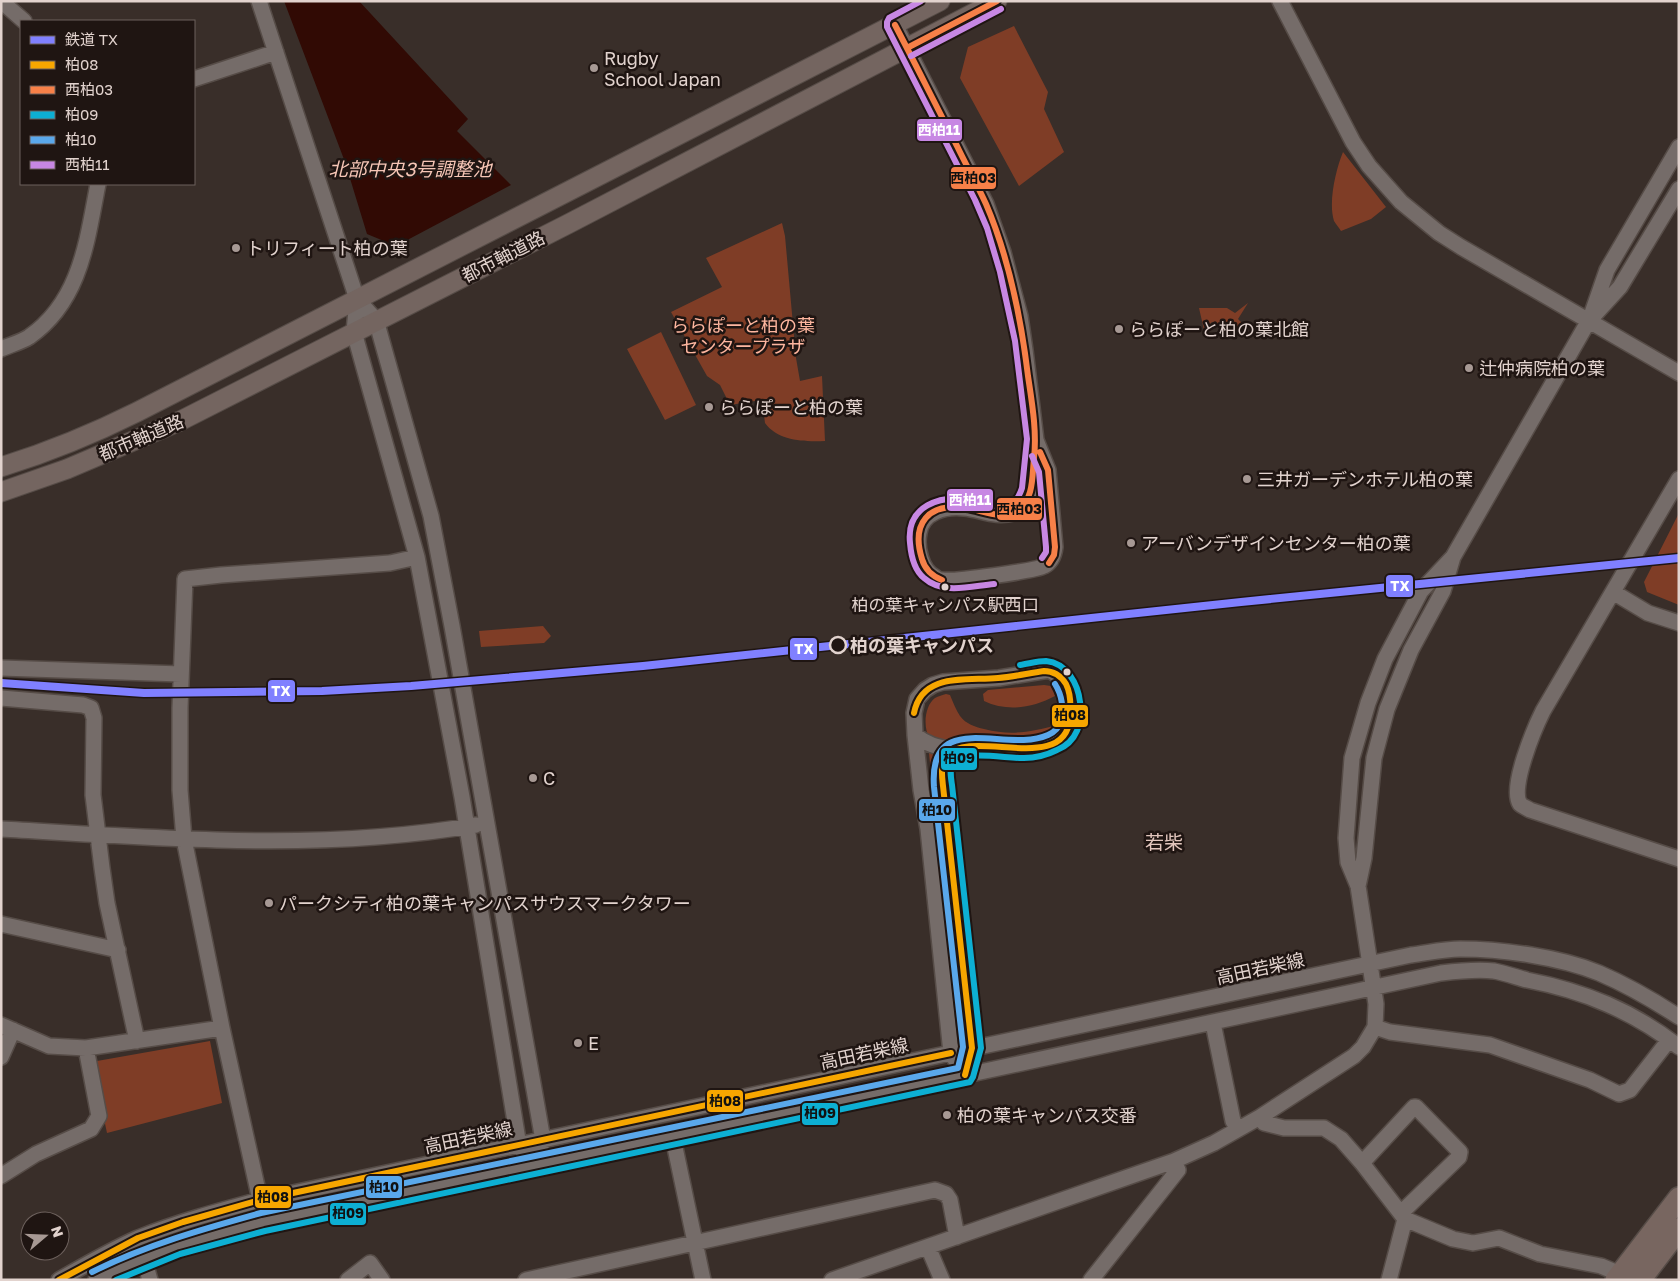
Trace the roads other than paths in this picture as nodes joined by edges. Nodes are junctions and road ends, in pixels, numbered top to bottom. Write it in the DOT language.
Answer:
graph roads {
  1 [pos="1,1"];
  2 [pos="259,1"];
  3 [pos="940,1"];
  4 [pos="997,1"];
  5 [pos="1280,1"];
  6 [pos="23,20"];
  7 [pos="895,24"];
  8 [pos="907,48"];
  9 [pos="276,52"];
  10 [pos="195,80"];
  11 [pos="1679,147"];
  12 [pos="98,185"];
  13 [pos="1679,189"];
  14 [pos="357,299"];
  15 [pos="376,320"];
  16 [pos="1588,322"];
  17 [pos="354,332"];
  18 [pos="1,349"];
  19 [pos="1679,373"];
  20 [pos="1036,440"];
  21 [pos="1,467"];
  22 [pos="1679,478"];
  23 [pos="1,492"];
  24 [pos="417,557"];
  25 [pos="1453,557"];
  26 [pos="1613,592"];
  27 [pos="1679,623"];
  28 [pos="1,668"];
  29 [pos="181,674"];
  30 [pos="1,698"];
  31 [pos="916,735"];
  32 [pos="953,750"];
  33 [pos="487,823"];
  34 [pos="466,826"];
  35 [pos="1,829"];
  36 [pos="98,834"];
  37 [pos="184,839"];
  38 [pos="1679,859"];
  39 [pos="1358,886"];
  40 [pos="1,924"];
  41 [pos="118,950"];
  42 [pos="1370,964"];
  43 [pos="1374,987"];
  44 [pos="1679,1017"];
  45 [pos="1213,1023"];
  46 [pos="1374,1027"];
  47 [pos="7,1028"];
  48 [pos="222,1028"];
  49 [pos="137,1041"];
  50 [pos="1674,1043"];
  51 [pos="86,1048"];
  52 [pos="972,1048"];
  53 [pos="950,1053"];
  54 [pos="1,1056"];
  55 [pos="966,1075"];
  56 [pos="1260,1117"];
  57 [pos="1238,1129"];
  58 [pos="673,1138"];
  59 [pos="543,1140"];
  60 [pos="519,1146"];
  61 [pos="1174,1161"];
  62 [pos="1362,1163"];
  63 [pos="535,1166"];
  64 [pos="1,1176"];
  65 [pos="1679,1198"];
  66 [pos="260,1200"];
  67 [pos="1403,1216"];
  68 [pos="1679,1229"];
  69 [pos="957,1237"];
  70 [pos="695,1243"];
  71 [pos="928,1247"];
  72 [pos="144,1259"];
  73 [pos="1625,1278"];
  74 [pos="59,1280"];
  75 [pos="96,1280"];
  76 [pos="150,1280"];
  77 [pos="348,1280"];
  78 [pos="382,1280"];
  79 [pos="526,1280"];
  80 [pos="703,1280"];
  81 [pos="832,1280"];
  82 [pos="942,1280"];
  83 [pos="1090,1280"];
  84 [pos="1388,1280"];
  1 -- 6 [label="street"];
  2 -- 9 [label="street"];
  3 -- 7 [label="main road, 都市軸道路"];
  4 -- 8 [label="main road, 都市軸道路"];
  5 -- 16 [label="street"];
  7 -- 8 [label="street"];
  7 -- 14 [label="main road, 都市軸道路"];
  8 -- 15 [label="main road, 都市軸道路"];
  8 -- 20 [label="street"];
  9 -- 10 [label="street"];
  9 -- 14 [label="street"];
  11 -- 16 [label="street"];
  12 -- 18 [label="street"];
  13 -- 16 [label="street"];
  14 -- 15 [label="street"];
  14 -- 17 [label="street"];
  14 -- 21 [label="main road, 都市軸道路"];
  15 -- 17 [label="main road, 都市軸道路"];
  15 -- 33 [label="street"];
  16 -- 19 [label="street"];
  16 -- 25 [label="street"];
  17 -- 23 [label="main road, 都市軸道路"];
  17 -- 24 [label="street"];
  20 -- 20 [label="street"];
  22 -- 26 [label="street"];
  24 -- 29 [label="street"];
  24 -- 34 [label="street"];
  25 -- 39 [label="street"];
  25 -- 39 [label="street"];
  26 -- 27 [label="street"];
  26 -- 38 [label="street"];
  28 -- 29 [label="street"];
  29 -- 37 [label="street"];
  30 -- 36 [label="street"];
  31 -- 32 [label="street"];
  31 -- 32 [label="street"];
  31 -- 53 [label="street"];
  32 -- 52 [label="street"];
  33 -- 34 [label="street"];
  33 -- 59 [label="street"];
  34 -- 37 [label="street"];
  34 -- 60 [label="street"];
  35 -- 36 [label="street"];
  36 -- 37 [label="street"];
  36 -- 41 [label="street"];
  37 -- 48 [label="street"];
  39 -- 42 [label="street"];
  40 -- 41 [label="street"];
  41 -- 49 [label="street"];
  42 -- 43 [label="street"];
  42 -- 44 [label="street, 高田若柴線"];
  42 -- 52 [label="street, 高田若柴線"];
  43 -- 45 [label="street"];
  43 -- 46 [label="street"];
  43 -- 50 [label="street"];
  45 -- 55 [label="street"];
  45 -- 57 [label="street"];
  46 -- 50 [label="street"];
  46 -- 56 [label="street"];
  47 -- 51 [label="street"];
  47 -- 54 [label="street"];
  48 -- 49 [label="street"];
  48 -- 66 [label="street"];
  49 -- 51 [label="street"];
  51 -- 64 [label="street"];
  52 -- 53 [label="street, 高田若柴線"];
  52 -- 55 [label="street"];
  53 -- 55 [label="street"];
  53 -- 59 [label="street, 高田若柴線"];
  55 -- 58 [label="street"];
  56 -- 57 [label="street"];
  56 -- 62 [label="street"];
  57 -- 61 [label="street"];
  58 -- 63 [label="street"];
  58 -- 70 [label="street"];
  59 -- 60 [label="street, 高田若柴線"];
  59 -- 63 [label="street"];
  60 -- 63 [label="street"];
  60 -- 66 [label="street, 高田若柴線"];
  61 -- 69 [label="street"];
  61 -- 83 [label="street"];
  62 -- 67 [label="street"];
  62 -- 67 [label="street"];
  63 -- 72 [label="street"];
  65 -- 73 [label="highway"];
  66 -- 74 [label="street, 高田若柴線"];
  67 -- 73 [label="street"];
  67 -- 84 [label="street"];
  68 -- 73 [label="highway"];
  69 -- 70 [label="street"];
  69 -- 71 [label="street"];
  70 -- 79 [label="street"];
  70 -- 80 [label="street"];
  71 -- 81 [label="street"];
  71 -- 82 [label="street"];
  72 -- 75 [label="street"];
  72 -- 76 [label="street"];
  77 -- 78 [label="street"];
}
